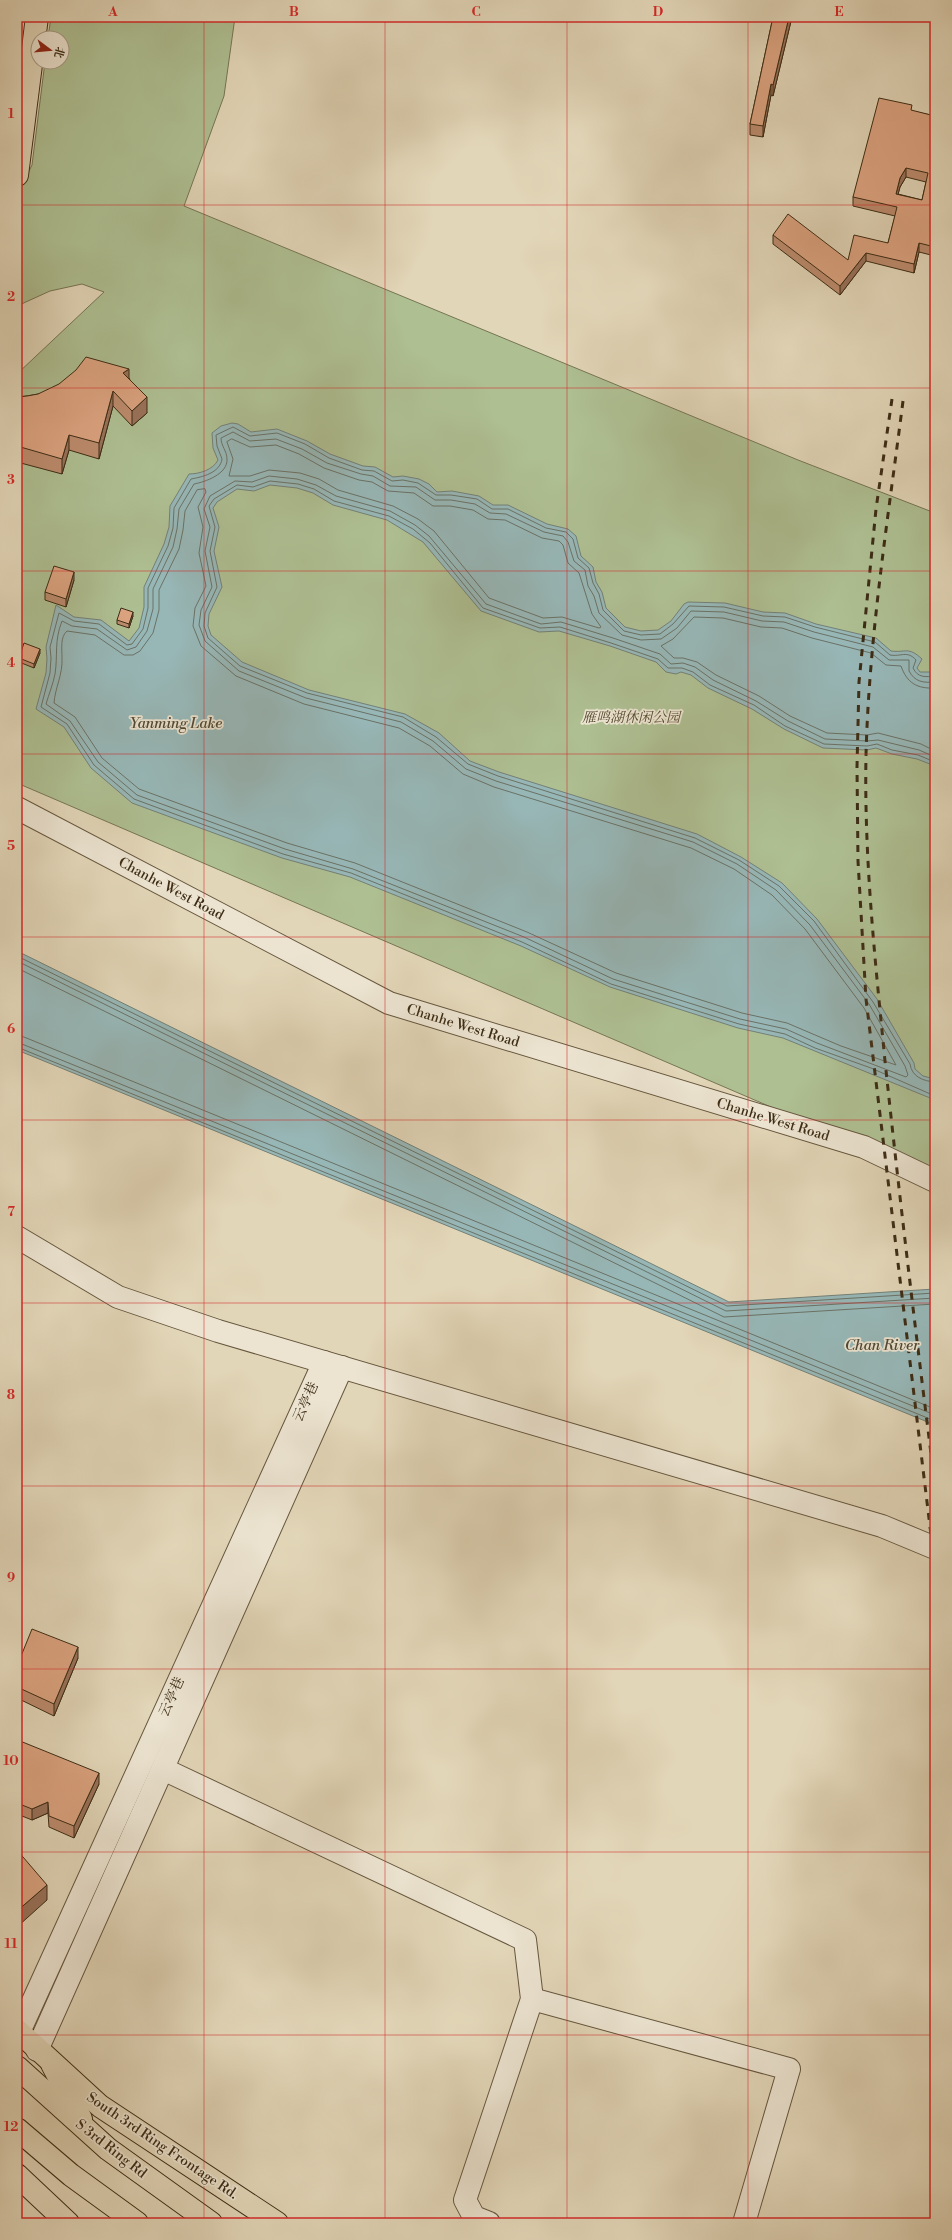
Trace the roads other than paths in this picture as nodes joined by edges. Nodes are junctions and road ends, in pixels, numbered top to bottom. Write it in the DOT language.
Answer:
graph roads {
  1 [pos="37,17"];
  2 [pos="17,174"];
  3 [pos="17,808"];
  4 [pos="935,1181"];
  5 [pos="17,1237"];
  6 [pos="333,1365"];
  7 [pos="935,1548"];
  8 [pos="163,1769"];
  9 [pos="532,1999"];
  10 [pos="18,2031"];
  11 [pos="45,2057"];
  12 [pos="17,2067"];
  13 [pos="17,2129"];
  14 [pos="87,2130"];
  15 [pos="17,2175"];
  16 [pos="68,2223"];
  17 [pos="137,2223"];
  18 [pos="211,2223"];
  19 [pos="277,2223"];
  20 [pos="489,2223"];
  21 [pos="744,2223"];
  1 -- 2 [label="main road"];
  3 -- 4 [label="street, Chanhe West Road"];
  5 -- 6 [label="street"];
  6 -- 7 [label="street"];
  6 -- 8 [label="street"];
  6 -- 10 [label="street, 云亭巷"];
  8 -- 9 [label="street"];
  8 -- 11 [label="street"];
  9 -- 20 [label="street"];
  9 -- 21 [label="street"];
  10 -- 11 [label="main road, South 3rd Ring Frontage Rd."];
  11 -- 14 [label="main road"];
  11 -- 19 [label="main road, South 3rd Ring Frontage Rd."];
  12 -- 14 [label="main road, S 3rd Ring Rd"];
  13 -- 17 [label="main road"];
  14 -- 18 [label="main road, S 3rd Ring Rd"];
  15 -- 16 [label="main road"];
}
